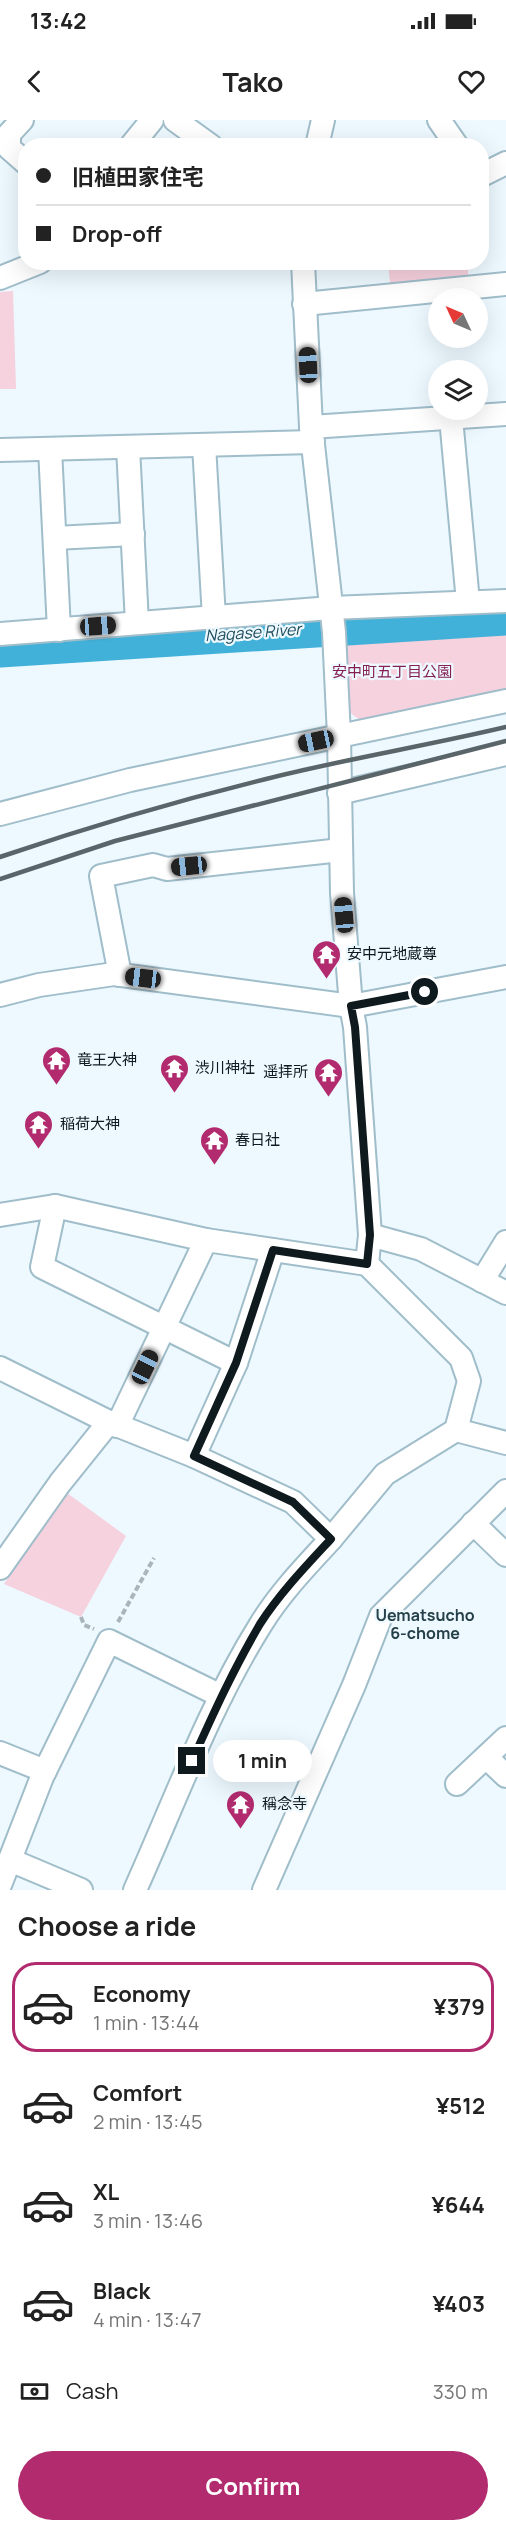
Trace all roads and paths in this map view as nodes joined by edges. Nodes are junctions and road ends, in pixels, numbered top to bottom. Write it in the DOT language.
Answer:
graph roads {
  1 [pos="22,120"];
  2 [pos="152,120"];
  3 [pos="175,120"];
  4 [pos="323,120"];
  5 [pos="439,120"];
  6 [pos="137,138"];
  7 [pos="200,138"];
  8 [pos="319,138"];
  9 [pos="451,138"];
  10 [pos="18,156"];
  11 [pos="506,163"];
  12 [pos="489,172"];
  13 [pos="19,270"];
  14 [pos="303,270"];
  15 [pos="1,277"];
  16 [pos="506,284"];
  17 [pos="304,304"];
  18 [pos="506,414"];
  19 [pos="488,415"];
  20 [pos="435,420"];
  21 [pos="451,420"];
  22 [pos="312,435"];
  23 [pos="204,445"];
  24 [pos="128,447"];
  25 [pos="50,449"];
  26 [pos="0,450"];
  27 [pos="133,534"];
  28 [pos="55,538"];
  29 [pos="506,600"];
  30 [pos="468,602"];
  31 [pos="214,618"];
  32 [pos="332,620"];
  33 [pos="137,623"];
  34 [pos="59,630"];
  35 [pos="0,634"];
  36 [pos="506,701"];
  37 [pos="339,736"];
  38 [pos="506,754"];
  39 [pos="339,793"];
  40 [pos="0,814"];
  41 [pos="341,850"];
  42 [pos="120,975"];
  43 [pos="506,977"];
  44 [pos="0,995"];
  45 [pos="351,1006"];
  46 [pos="55,1206"];
  47 [pos="0,1215"];
  48 [pos="370,1235"];
  49 [pos="206,1240"];
  50 [pos="506,1242"];
  51 [pos="273,1250"];
  52 [pos="367,1264"];
  53 [pos="482,1281"];
  54 [pos="506,1293"];
  55 [pos="163,1328"];
  56 [pos="236,1363"];
  57 [pos="0,1368"];
  58 [pos="113,1424"];
  59 [pos="456,1430"];
  60 [pos="506,1443"];
  61 [pos="194,1456"];
  62 [pos="506,1491"];
  63 [pos="473,1523"];
  64 [pos="331,1539"];
  65 [pos="506,1555"];
  66 [pos="154,1558"];
  67 [pos="0,1568"];
  68 [pos="109,1641"];
  69 [pos="221,1696"];
  70 [pos="506,1738"];
  71 [pos="0,1753"];
  72 [pos="486,1757"];
  73 [pos="45,1771"];
  74 [pos="506,1776"];
  75 [pos="458,1784"];
  76 [pos="10,1860"];
  77 [pos="0,1885"];
  78 [pos="81,1890"];
  79 [pos="135,1890"];
  80 [pos="264,1890"];
  1 -- 10 [label="street"];
  2 -- 6 [label="street"];
  3 -- 7 [label="street"];
  4 -- 8 [label="street"];
  5 -- 9 [label="street"];
  11 -- 12 [label="street"];
  13 -- 15 [label="street"];
  14 -- 17 [label="street"];
  16 -- 17 [label="street"];
  17 -- 22 [label="street"];
  18 -- 19 [label="street"];
  20 -- 22 [label="street"];
  21 -- 30 [label="street"];
  22 -- 23 [label="street"];
  22 -- 32 [label="street"];
  23 -- 24 [label="street"];
  23 -- 31 [label="street"];
  24 -- 25 [label="street"];
  24 -- 27 [label="street"];
  25 -- 26 [label="street"];
  25 -- 28 [label="street"];
  27 -- 28 [label="street"];
  27 -- 33 [label="street"];
  28 -- 34 [label="street"];
  29 -- 30 [label="street"];
  30 -- 32 [label="street"];
  31 -- 32 [label="street"];
  31 -- 33 [label="street"];
  32 -- 37 [label="street"];
  33 -- 34 [label="street"];
  34 -- 35 [label="street"];
  36 -- 37 [label="street"];
  37 -- 39 [label="street"];
  37 -- 40 [label="street"];
  38 -- 39 [label="street"];
  39 -- 41 [label="street"];
  41 -- 42 [label="street"];
  41 -- 45 [label="street"];
  42 -- 44 [label="street"];
  42 -- 45 [label="street"];
  43 -- 45 [label="street"];
  45 -- 48 [label="street"];
  46 -- 47 [label="street"];
  46 -- 49 [label="street"];
  46 -- 55 [label="street"];
  48 -- 52 [label="street"];
  48 -- 53 [label="street"];
  49 -- 51 [label="street"];
  49 -- 55 [label="street"];
  50 -- 53 [label="street"];
  51 -- 52 [label="street"];
  51 -- 56 [label="street"];
  52 -- 59 [label="street"];
  53 -- 54 [label="street"];
  55 -- 56 [label="street"];
  55 -- 58 [label="street"];
  56 -- 61 [label="street"];
  57 -- 58 [label="street"];
  58 -- 61 [label="street"];
  58 -- 67 [label="street"];
  59 -- 60 [label="street"];
  59 -- 64 [label="street"];
  61 -- 64 [label="street"];
  62 -- 63 [label="street"];
  63 -- 65 [label="street"];
  63 -- 80 [label="street"];
  64 -- 69 [label="street"];
  66 -- 68 [label="path"];
  68 -- 69 [label="street"];
  68 -- 73 [label="street"];
  69 -- 79 [label="street"];
  70 -- 72 [label="street"];
  71 -- 73 [label="street"];
  72 -- 74 [label="street"];
  72 -- 75 [label="street"];
  73 -- 76 [label="street"];
  76 -- 77 [label="street"];
  76 -- 78 [label="street"];
}
